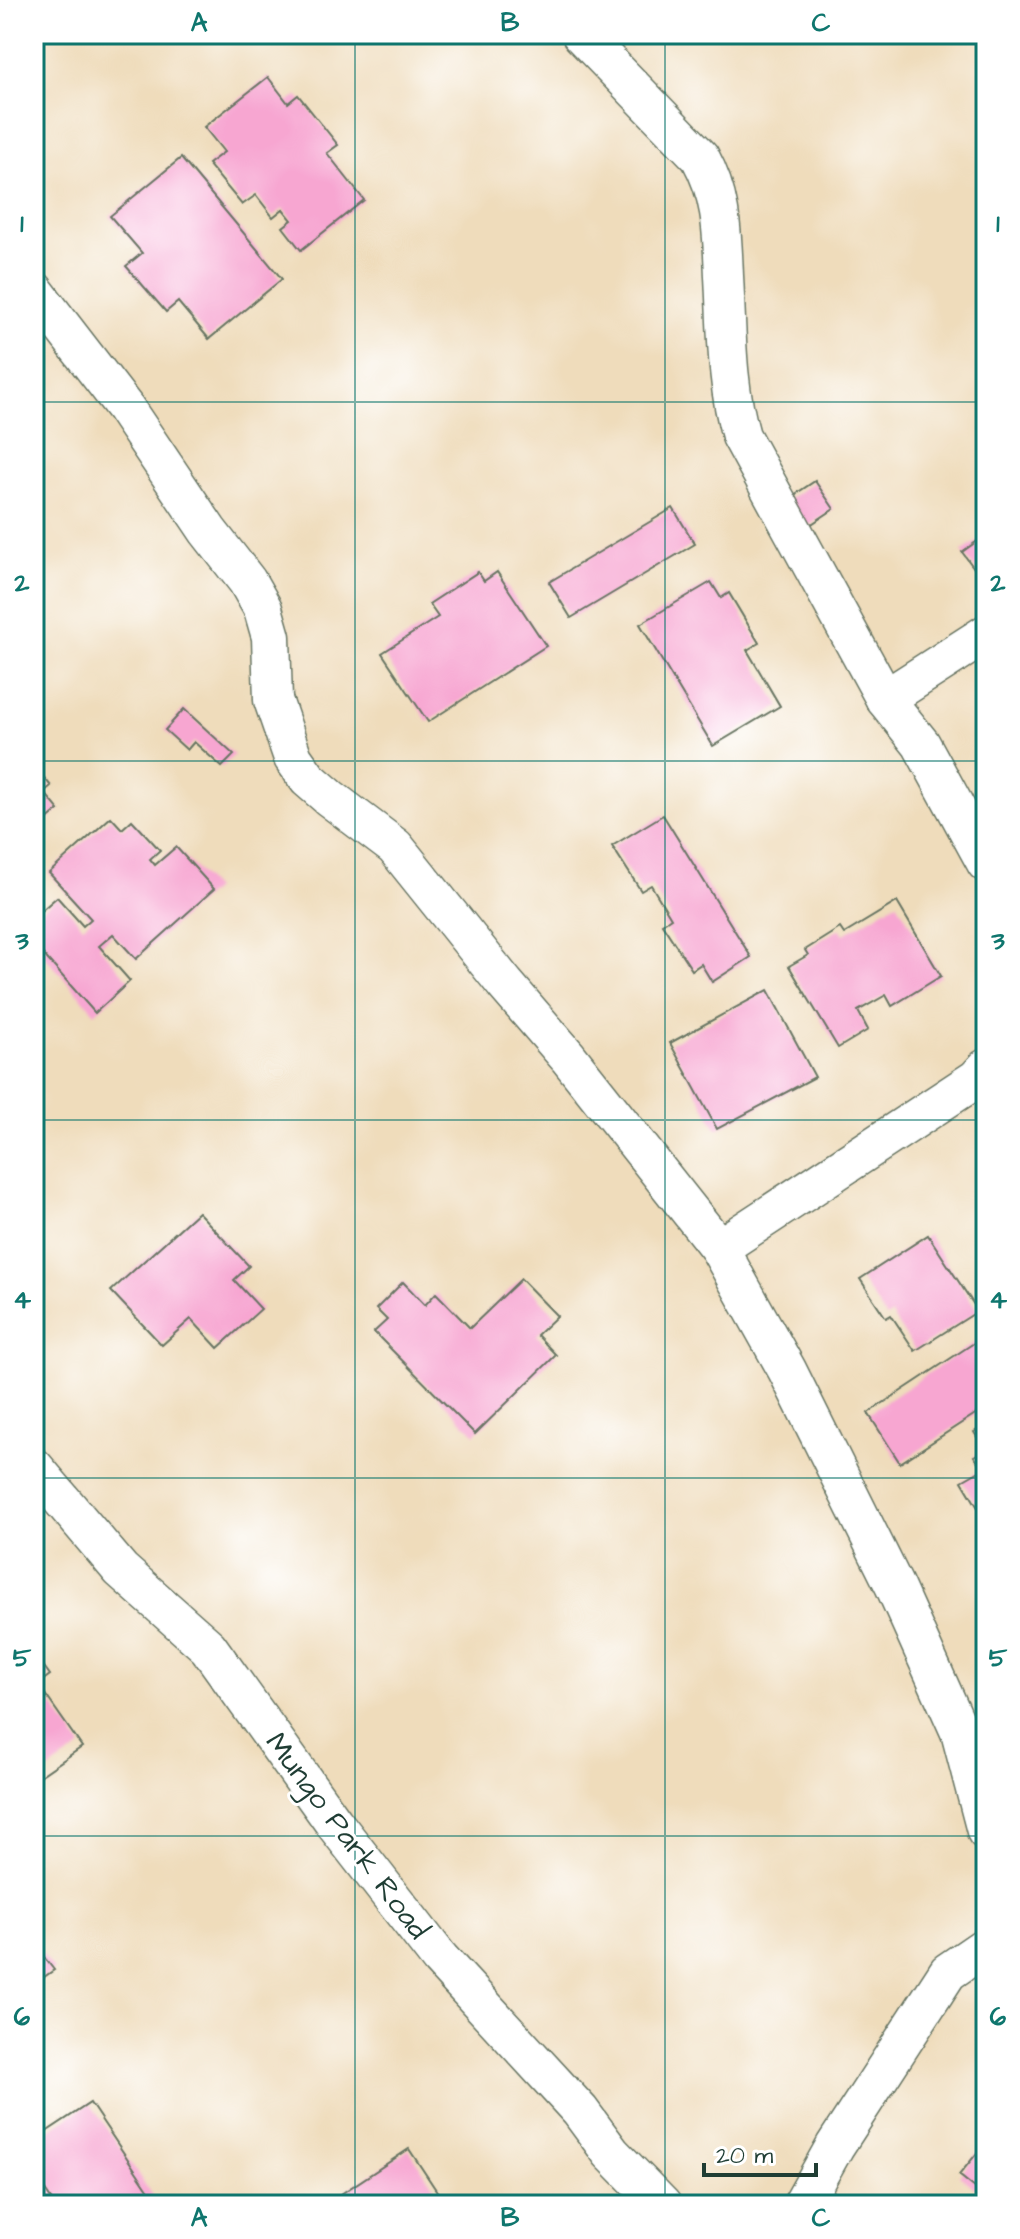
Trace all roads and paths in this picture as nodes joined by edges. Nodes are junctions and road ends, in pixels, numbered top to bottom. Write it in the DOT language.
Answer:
graph roads {
  1 [pos="581,34"];
  2 [pos="34,290"];
  3 [pos="986,634"];
  4 [pos="885,699"];
  5 [pos="986,863"];
  6 [pos="986,1068"];
  7 [pos="719,1248"];
  8 [pos="34,1467"];
  9 [pos="986,1831"];
  10 [pos="986,1946"];
  11 [pos="662,2205"];
  12 [pos="802,2205"];
  1 -- 4 [label="street"];
  2 -- 7 [label="street"];
  3 -- 4 [label="street"];
  4 -- 5 [label="street"];
  6 -- 7 [label="street"];
  7 -- 9 [label="street"];
  8 -- 11 [label="street, Mungo Park Road"];
  10 -- 12 [label="street"];
}
